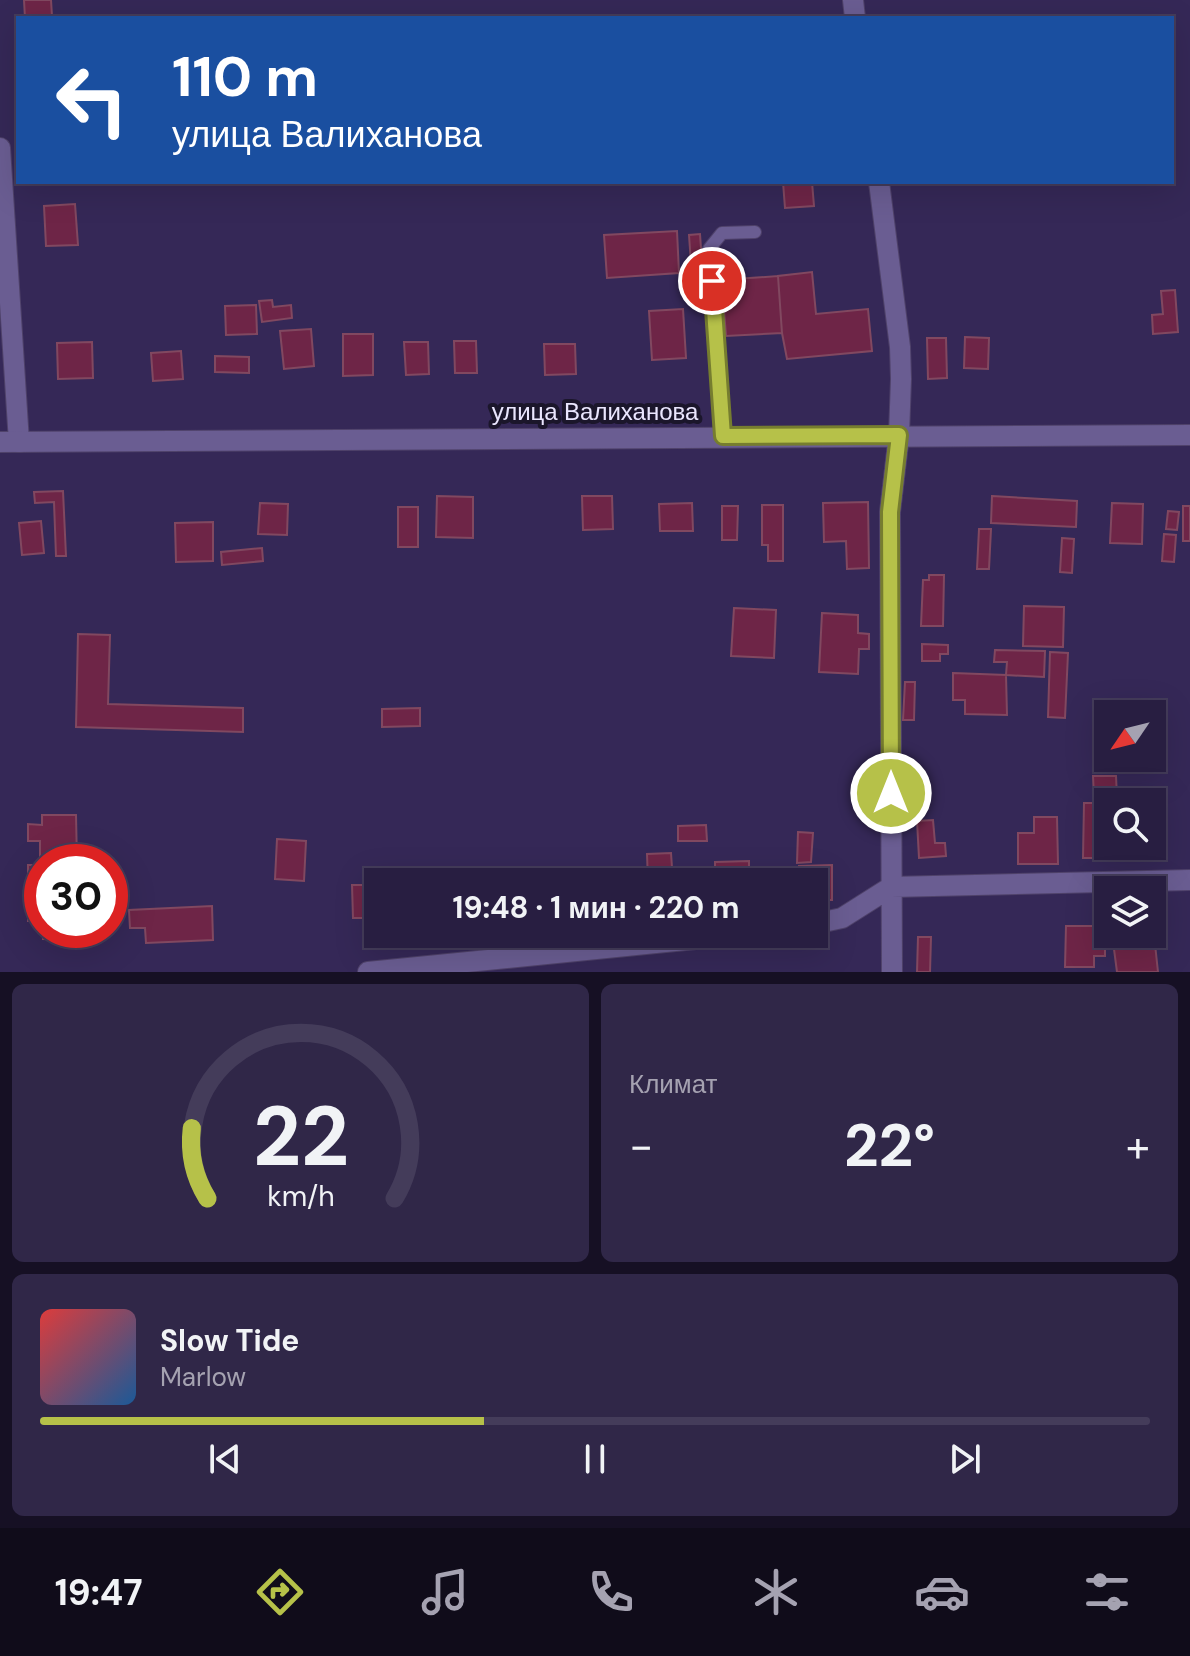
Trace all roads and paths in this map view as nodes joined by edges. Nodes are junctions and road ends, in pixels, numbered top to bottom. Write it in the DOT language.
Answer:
graph roads {
  1 [pos="0,148"];
  2 [pos="879,184"];
  3 [pos="755,232"];
  4 [pos="899,435"];
  5 [pos="1190,435"];
  6 [pos="723,436"];
  7 [pos="10,442"];
  8 [pos="1190,880"];
  9 [pos="891,887"];
  10 [pos="828,921"];
  11 [pos="606,948"];
  12 [pos="368,972"];
  13 [pos="892,972"];
  1 -- 7 [label="street"];
  2 -- 4 [label="street"];
  3 -- 6 [label="lane"];
  4 -- 5 [label="street, улица Валиханова"];
  4 -- 6 [label="street, улица Валиханова"];
  4 -- 9 [label="street"];
  6 -- 7 [label="street, улица Валиханова"];
  8 -- 9 [label="street"];
  9 -- 10 [label="street"];
  9 -- 13 [label="street"];
  11 -- 12 [label="street"];
}
